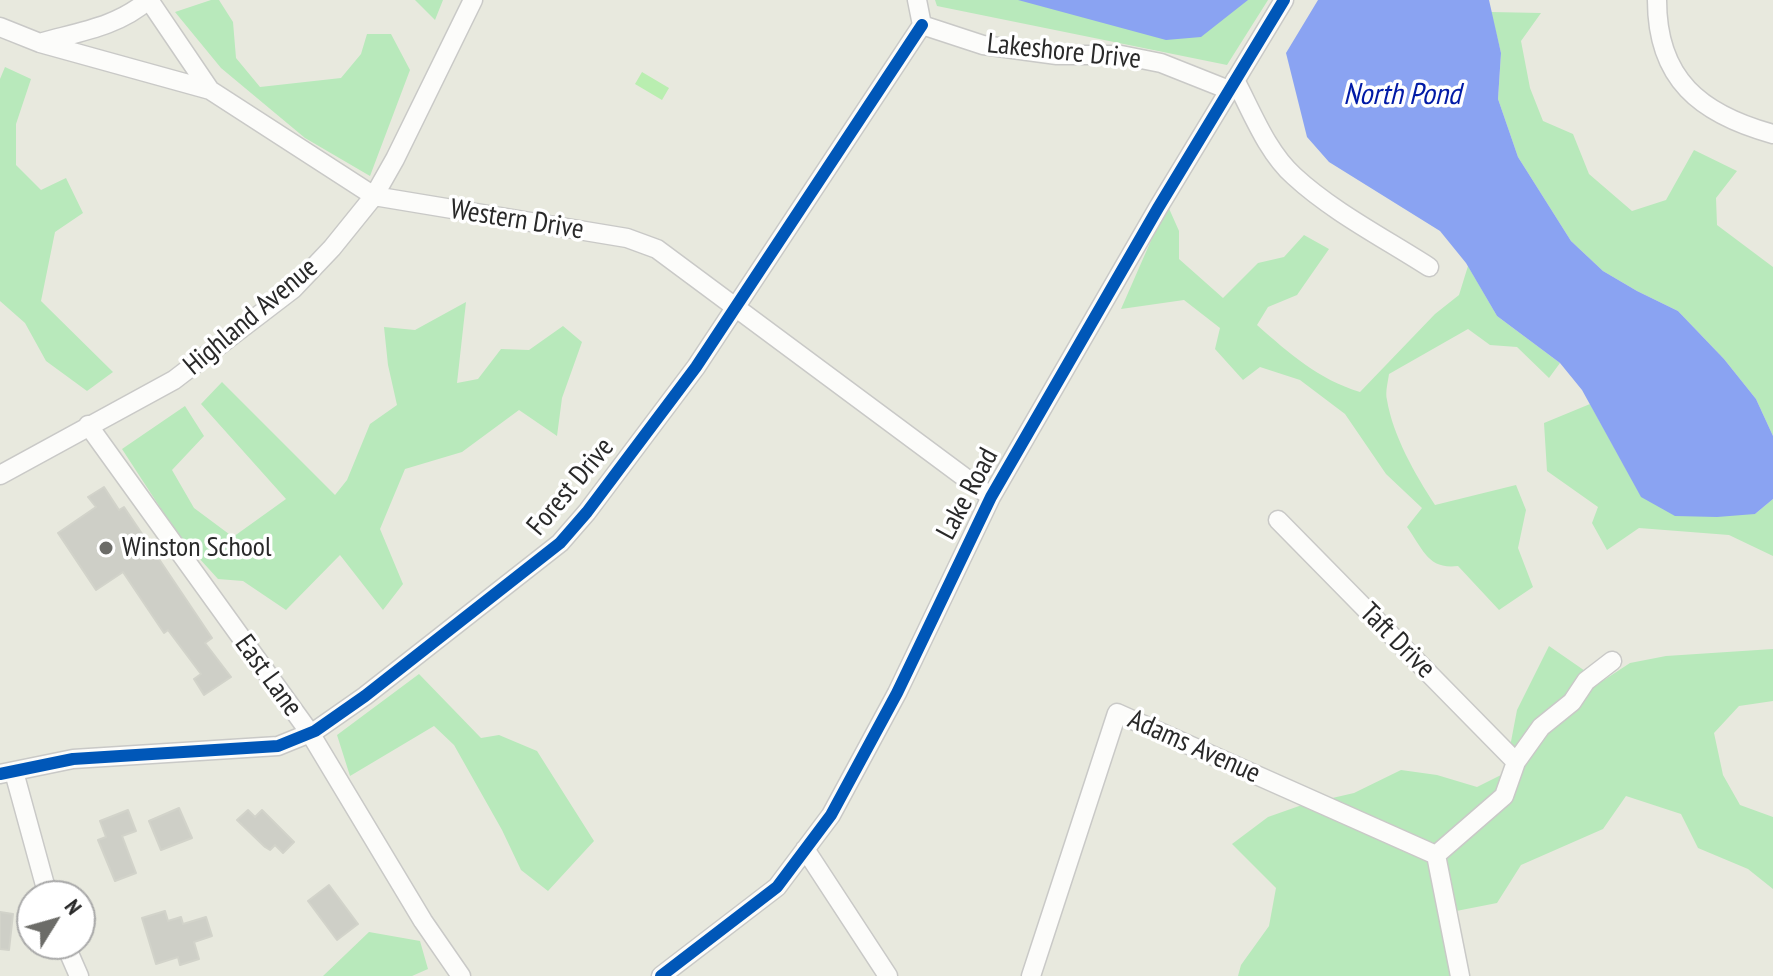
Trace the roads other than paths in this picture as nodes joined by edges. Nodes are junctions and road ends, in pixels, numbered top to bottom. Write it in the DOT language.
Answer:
graph roads {
  1 [pos="148,0"];
  2 [pos="473,0"];
  3 [pos="917,0"];
  4 [pos="1284,0"];
  5 [pos="1657,0"];
  6 [pos="922,25"];
  7 [pos="0,27"];
  8 [pos="40,43"];
  9 [pos="1232,85"];
  10 [pos="210,90"];
  11 [pos="1773,134"];
  12 [pos="374,196"];
  13 [pos="1429,267"];
  14 [pos="737,307"];
  15 [pos="88,425"];
  16 [pos="0,475"];
  17 [pos="991,497"];
  18 [pos="1278,520"];
  19 [pos="1612,661"];
  20 [pos="310,733"];
  21 [pos="1516,762"];
  22 [pos="7,773"];
  23 [pos="805,849"];
  24 [pos="1436,855"];
  25 [pos="43,880"];
  26 [pos="461,976"];
  27 [pos="661,976"];
  28 [pos="888,976"];
  29 [pos="1031,976"];
  30 [pos="1460,976"];
  1 -- 8 [label="street"];
  1 -- 10 [label="street"];
  2 -- 12 [label="street, Highland Avenue"];
  3 -- 6 [label="street"];
  4 -- 9 [label="street, Lake Road"];
  5 -- 11 [label="street"];
  6 -- 9 [label="street, Lakeshore Drive"];
  6 -- 14 [label="street, Forest Drive"];
  7 -- 8 [label="street, Western Drive"];
  8 -- 10 [label="street, Western Drive"];
  9 -- 13 [label="street"];
  9 -- 17 [label="street, Lake Road"];
  10 -- 12 [label="street, Western Drive"];
  12 -- 14 [label="street, Western Drive"];
  12 -- 15 [label="street, Highland Avenue"];
  14 -- 17 [label="street, Western Drive"];
  14 -- 20 [label="street, Forest Drive"];
  15 -- 16 [label="street, Highland Avenue"];
  15 -- 20 [label="street, East Lane"];
  17 -- 23 [label="street, Lake Road"];
  18 -- 21 [label="street, Taft Drive"];
  19 -- 21 [label="street"];
  20 -- 22 [label="street, Forest Drive"];
  20 -- 26 [label="street, East Lane"];
  21 -- 24 [label="street"];
  22 -- 25 [label="street"];
  23 -- 27 [label="street, Lake Road"];
  23 -- 28 [label="street"];
  24 -- 29 [label="street, Adams Avenue"];
  24 -- 30 [label="street"];
}
